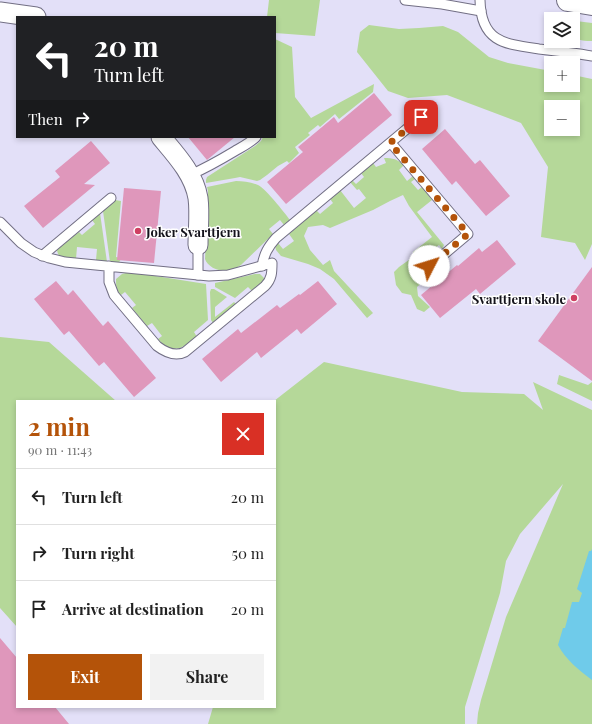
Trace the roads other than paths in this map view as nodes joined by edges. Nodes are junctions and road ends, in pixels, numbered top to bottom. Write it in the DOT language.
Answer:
graph roads {
  1 [pos="405,0"];
  2 [pos="480,0"];
  3 [pos="568,0"];
  4 [pos="592,4"];
  5 [pos="481,11"];
  6 [pos="0,12"];
  7 [pos="29,16"];
  8 [pos="592,56"];
  9 [pos="421,117"];
  10 [pos="162,138"];
  11 [pos="255,138"];
  12 [pos="390,143"];
  13 [pos="190,175"];
  14 [pos="111,198"];
  15 [pos="0,222"];
  16 [pos="198,245"];
  17 [pos="42,256"];
  18 [pos="109,266"];
  19 [pos="262,266"];
  20 [pos="429,266"];
  21 [pos="198,275"];
  1 -- 5 [label="lane"];
  2 -- 5 [label="lane"];
  3 -- 4 [label="street"];
  5 -- 8 [label="lane"];
  6 -- 7 [label="street"];
  9 -- 12 [label="lane"];
  10 -- 13 [label="street"];
  11 -- 13 [label="lane"];
  12 -- 19 [label="lane"];
  12 -- 20 [label="lane"];
  13 -- 16 [label="street"];
  14 -- 17 [label="lane"];
  15 -- 17 [label="lane"];
  16 -- 21 [label="lane"];
  17 -- 18 [label="lane"];
  18 -- 19 [label="lane"];
  18 -- 21 [label="lane"];
  19 -- 21 [label="lane"];
}
